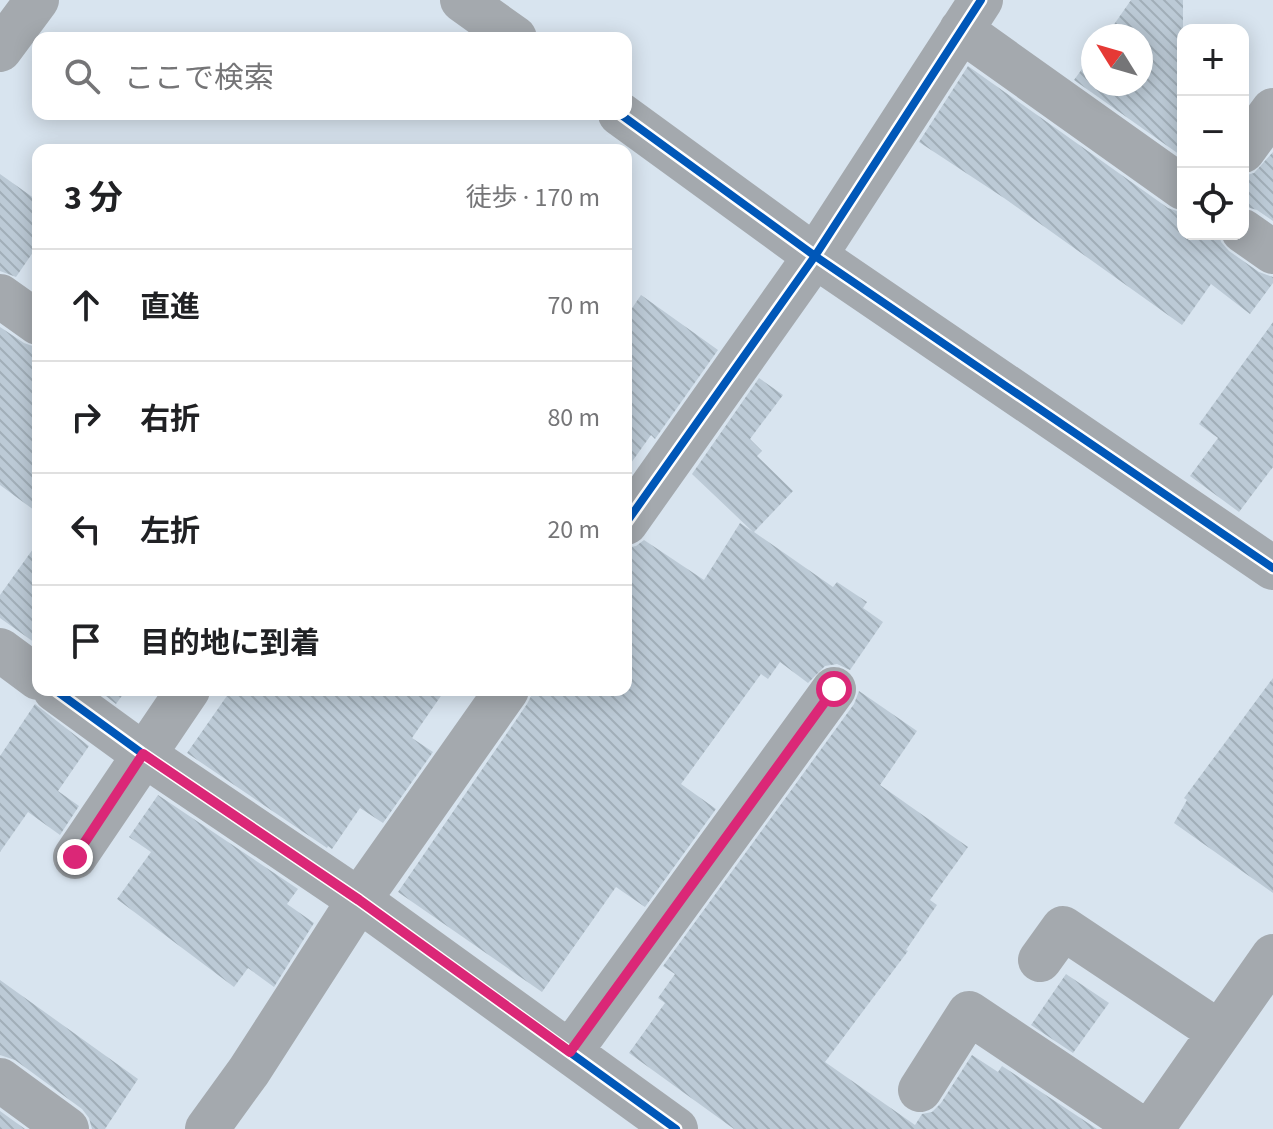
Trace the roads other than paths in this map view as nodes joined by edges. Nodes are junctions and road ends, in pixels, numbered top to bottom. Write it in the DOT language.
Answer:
graph roads {
  1 [pos="462,0"];
  2 [pos="32,2"];
  3 [pos="971,15"];
  4 [pos="507,32"];
  5 [pos="0,50"];
  6 [pos="1273,110"];
  7 [pos="628,120"];
  8 [pos="1249,143"];
  9 [pos="1177,183"];
  10 [pos="1249,235"];
  11 [pos="1273,252"];
  12 [pos="815,256"];
  13 [pos="0,296"];
  14 [pos="32,319"];
  15 [pos="632,515"];
  16 [pos="1273,568"];
  17 [pos="0,650"];
  18 [pos="32,674"];
  19 [pos="834,689"];
  20 [pos="63,696"];
  21 [pos="184,696"];
  22 [pos="503,696"];
  23 [pos="143,754"];
  24 [pos="75,857"];
  25 [pos="359,900"];
  26 [pos="1273,956"];
  27 [pos="1040,960"];
  28 [pos="1219,1032"];
  29 [pos="570,1052"];
  30 [pos="0,1080"];
  31 [pos="920,1090"];
  32 [pos="67,1129"];
  33 [pos="207,1129"];
  34 [pos="676,1129"];
  35 [pos="1142,1129"];
  36 [pos="1152,1129"];
  1 -- 4 [label="street"];
  2 -- 5 [label="street"];
  3 -- 9 [label="street"];
  3 -- 12 [label="street"];
  6 -- 8 [label="street"];
  7 -- 12 [label="street"];
  10 -- 11 [label="street"];
  12 -- 15 [label="street"];
  12 -- 16 [label="street"];
  13 -- 14 [label="street"];
  17 -- 18 [label="street"];
  19 -- 29 [label="street"];
  20 -- 23 [label="street"];
  21 -- 23 [label="street"];
  22 -- 25 [label="street"];
  23 -- 24 [label="street"];
  23 -- 25 [label="street"];
  25 -- 29 [label="street"];
  25 -- 33 [label="street"];
  26 -- 28 [label="street"];
  27 -- 28 [label="street"];
  28 -- 36 [label="street"];
  29 -- 34 [label="street"];
  30 -- 32 [label="street"];
  31 -- 35 [label="street"];
}
